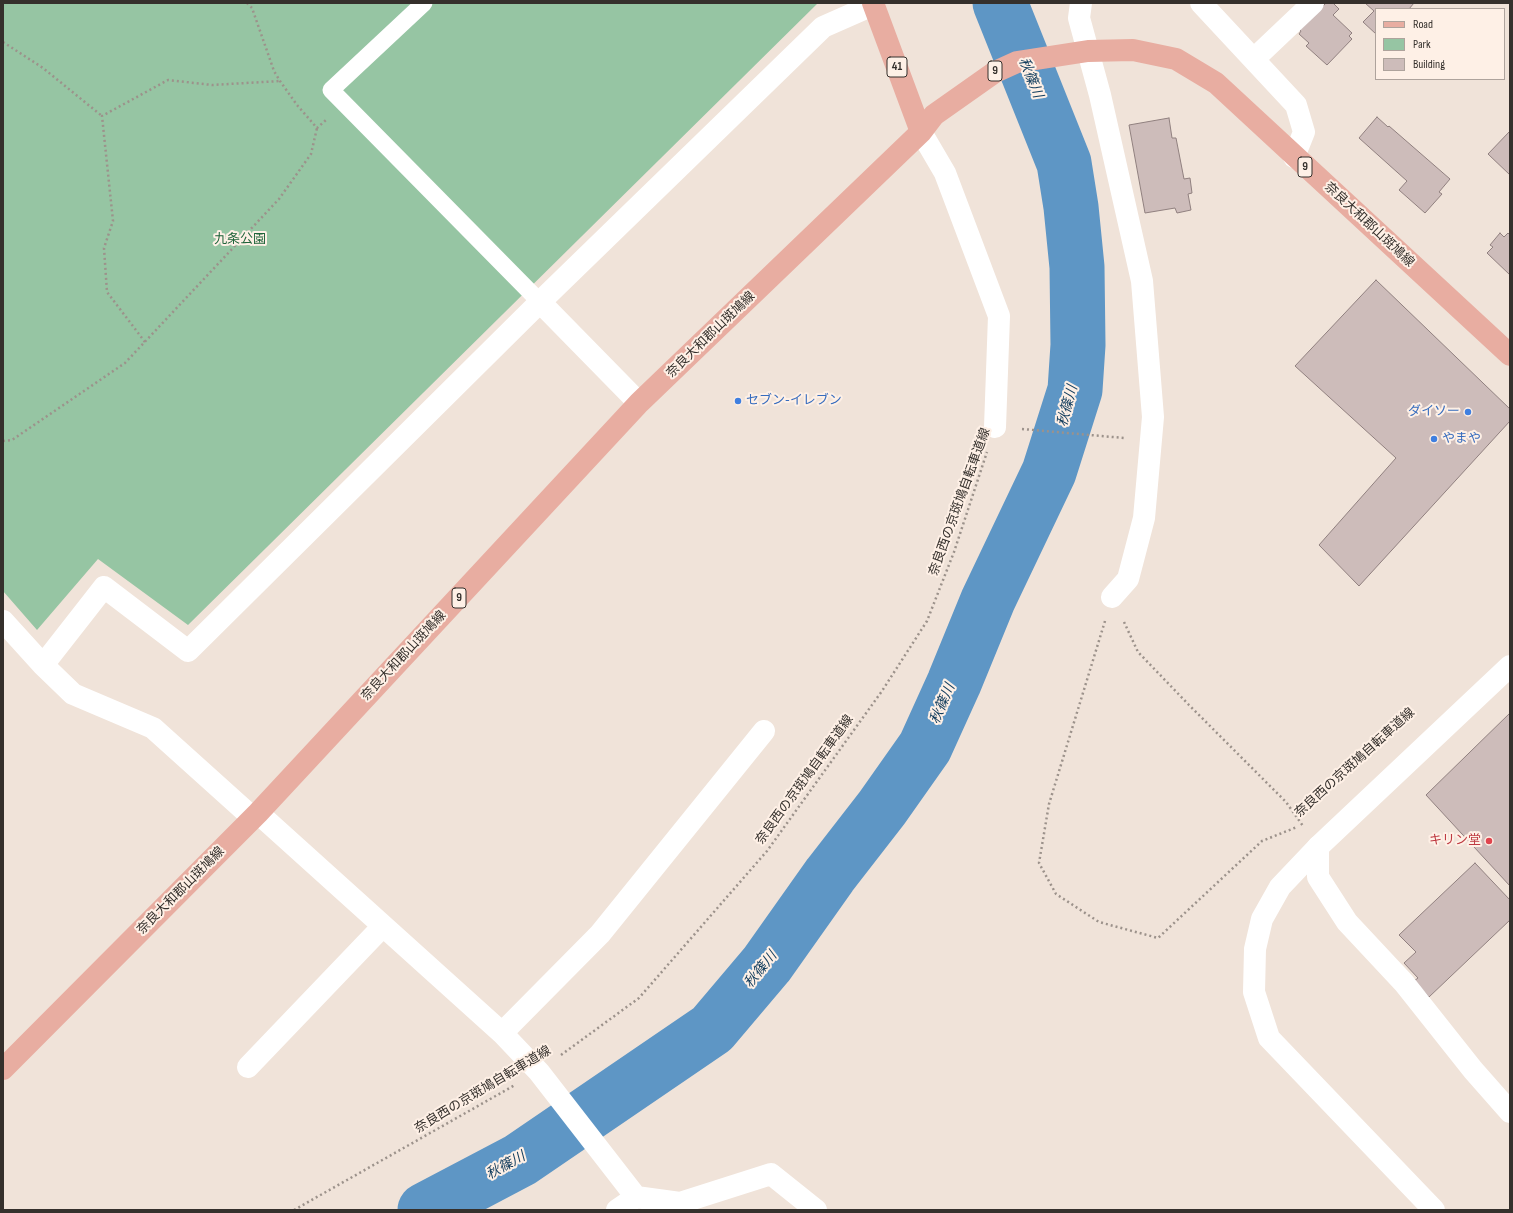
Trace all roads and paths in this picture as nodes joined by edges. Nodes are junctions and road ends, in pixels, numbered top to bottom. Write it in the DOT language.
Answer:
graph roads {
  1 [pos="247,3"];
  2 [pos="424,3"];
  3 [pos="1081,3"];
  4 [pos="1202,3"];
  5 [pos="1313,3"];
  6 [pos="873,4"];
  7 [pos="3,42"];
  8 [pos="1078,52"];
  9 [pos="1254,59"];
  10 [pos="280,81"];
  11 [pos="343,102"];
  12 [pos="102,116"];
  13 [pos="318,128"];
  14 [pos="921,132"];
  15 [pos="1294,157"];
  16 [pos="540,302"];
  17 [pos="145,342"];
  18 [pos="1510,355"];
  19 [pos="639,403"];
  20 [pos="995,427"];
  21 [pos="1126,438"];
  22 [pos="3,440"];
  23 [pos="1112,597"];
  24 [pos="3,621"];
  25 [pos="43,665"];
  26 [pos="1510,666"];
  27 [pos="764,731"];
  28 [pos="256,816"];
  29 [pos="1308,821"];
  30 [pos="1302,825"];
  31 [pos="1318,847"];
  32 [pos="383,926"];
  33 [pos="502,1033"];
  34 [pos="248,1067"];
  35 [pos="3,1069"];
  36 [pos="539,1072"];
  37 [pos="1510,1112"];
  38 [pos="636,1197"];
  39 [pos="294,1210"];
  40 [pos="617,1210"];
  41 [pos="816,1210"];
  42 [pos="1434,1210"];
  1 -- 10 [label="path"];
  2 -- 11 [label="lane"];
  3 -- 8 [label="street"];
  4 -- 9 [label="street"];
  5 -- 9 [label="street"];
  6 -- 14 [label="main road, 41"];
  6 -- 16 [label="street"];
  7 -- 12 [label="path"];
  8 -- 14 [label="main road, 奈良大和郡山斑鳩線 / 9"];
  8 -- 15 [label="main road, 奈良大和郡山斑鳩線 / 9"];
  8 -- 23 [label="street"];
  9 -- 15 [label="street"];
  10 -- 12 [label="path"];
  10 -- 13 [label="path"];
  11 -- 13 [label="path"];
  11 -- 16 [label="lane"];
  12 -- 17 [label="path"];
  13 -- 17 [label="path"];
  14 -- 19 [label="main road, 奈良大和郡山斑鳩線 / 9"];
  14 -- 20 [label="street"];
  15 -- 18 [label="main road, 奈良大和郡山斑鳩線 / 9"];
  16 -- 19 [label="street"];
  16 -- 25 [label="street"];
  17 -- 22 [label="path"];
  19 -- 28 [label="main road, 奈良大和郡山斑鳩線 / 9"];
  20 -- 21 [label="path, 奈良西の京斑鳩自転車道線"];
  20 -- 36 [label="path, 奈良西の京斑鳩自転車道線"];
  23 -- 30 [label="path"];
  23 -- 30 [label="path, 奈良西の京斑鳩自転車道線"];
  24 -- 25 [label="street"];
  25 -- 28 [label="street"];
  26 -- 31 [label="street"];
  27 -- 33 [label="street"];
  28 -- 32 [label="street"];
  28 -- 35 [label="main road, 奈良大和郡山斑鳩線 / 9"];
  29 -- 30 [label="path, 奈良西の京斑鳩自転車道線"];
  30 -- 31 [label="path"];
  31 -- 37 [label="street"];
  31 -- 42 [label="street"];
  32 -- 33 [label="street"];
  32 -- 34 [label="street"];
  33 -- 36 [label="street"];
  36 -- 38 [label="street"];
  36 -- 39 [label="path, 奈良西の京斑鳩自転車道線"];
  38 -- 40 [label="street"];
  38 -- 41 [label="street"];
}
